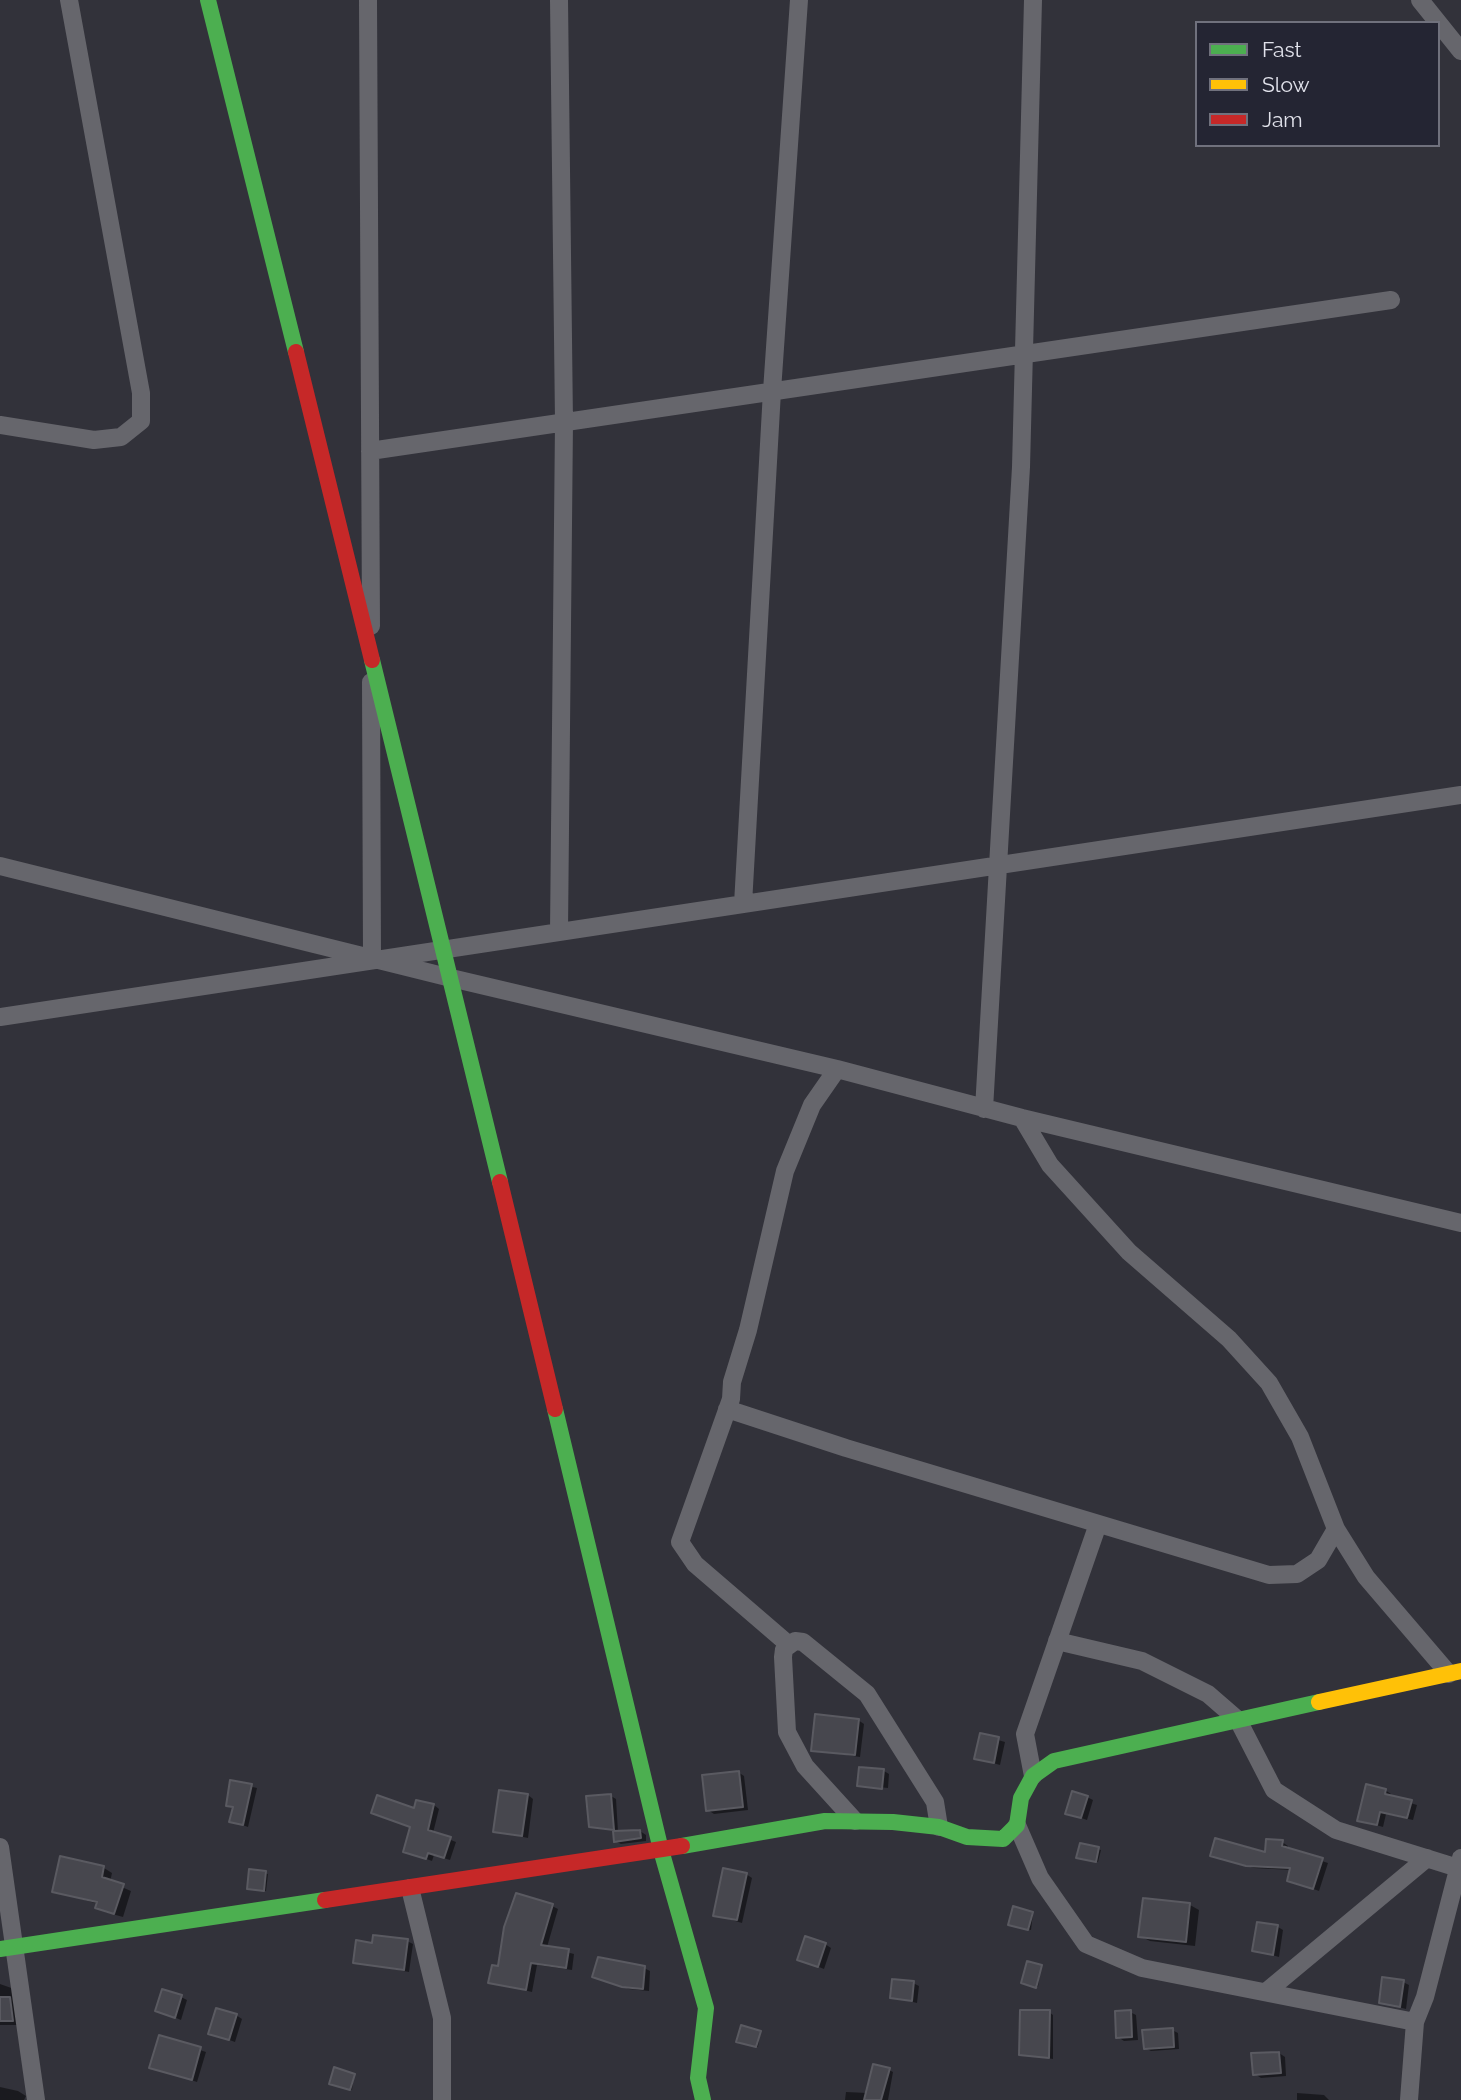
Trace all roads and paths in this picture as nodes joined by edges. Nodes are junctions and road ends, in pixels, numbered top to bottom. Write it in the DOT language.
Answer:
graph roads {
  1 [pos="69,0"];
  2 [pos="208,0"];
  3 [pos="369,0"];
  4 [pos="559,0"];
  5 [pos="799,0"];
  6 [pos="1033,0"];
  7 [pos="1420,0"];
  8 [pos="1437,21"];
  9 [pos="1440,25"];
  10 [pos="1461,51"];
  11 [pos="1391,300"];
  12 [pos="1022,355"];
  13 [pos="772,391"];
  14 [pos="564,422"];
  15 [pos="0,425"];
  16 [pos="370,451"];
  17 [pos="371,658"];
  18 [pos="1461,795"];
  19 [pos="0,866"];
  20 [pos="998,867"];
  21 [pos="743,904"];
  22 [pos="559,931"];
  23 [pos="443,948"];
  24 [pos="372,958"];
  25 [pos="451,978"];
  26 [pos="0,1017"];
  27 [pos="837,1069"];
  28 [pos="984,1109"];
  29 [pos="1022,1118"];
  30 [pos="1461,1223"];
  31 [pos="727,1409"];
  32 [pos="1098,1524"];
  33 [pos="1336,1530"];
  34 [pos="1057,1641"];
  35 [pos="788,1644"];
  36 [pos="1455,1672"];
  37 [pos="1238,1720"];
  38 [pos="1033,1776"];
  39 [pos="855,1821"];
  40 [pos="1017,1825"];
  41 [pos="939,1827"];
  42 [pos="0,1847"];
  43 [pos="661,1850"];
  44 [pos="1427,1858"];
  45 [pos="1460,1865"];
  46 [pos="410,1888"];
  47 [pos="7,1948"];
  48 [pos="1266,1992"];
  49 [pos="1415,2022"];
  50 [pos="36,2100"];
  51 [pos="442,2100"];
  52 [pos="703,2100"];
  53 [pos="1409,2100"];
  1 -- 15 [label="street"];
  2 -- 17 [label="street"];
  3 -- 16 [label="street"];
  4 -- 14 [label="street"];
  5 -- 13 [label="street"];
  6 -- 12 [label="street"];
  7 -- 8 [label="street"];
  9 -- 10 [label="street"];
  11 -- 12 [label="street"];
  12 -- 13 [label="street"];
  12 -- 20 [label="street"];
  13 -- 14 [label="street"];
  13 -- 21 [label="street"];
  14 -- 16 [label="street"];
  14 -- 22 [label="street"];
  16 -- 17 [label="street"];
  17 -- 23 [label="street"];
  17 -- 24 [label="street"];
  18 -- 20 [label="street"];
  19 -- 24 [label="street"];
  20 -- 21 [label="street"];
  20 -- 28 [label="street"];
  21 -- 22 [label="street"];
  22 -- 23 [label="street"];
  23 -- 24 [label="street"];
  23 -- 25 [label="street"];
  24 -- 25 [label="street"];
  24 -- 26 [label="street"];
  25 -- 27 [label="street"];
  25 -- 43 [label="street"];
  27 -- 28 [label="street"];
  27 -- 31 [label="street"];
  28 -- 29 [label="street"];
  29 -- 30 [label="street"];
  29 -- 33 [label="street"];
  31 -- 32 [label="street"];
  31 -- 35 [label="street"];
  32 -- 33 [label="street"];
  32 -- 34 [label="street"];
  33 -- 36 [label="street"];
  34 -- 37 [label="street"];
  34 -- 38 [label="street"];
  35 -- 39 [label="street"];
  35 -- 41 [label="street"];
  36 -- 37 [label="street"];
  37 -- 38 [label="street"];
  37 -- 44 [label="street"];
  38 -- 40 [label="street"];
  39 -- 41 [label="street"];
  39 -- 43 [label="street"];
  40 -- 41 [label="street"];
  40 -- 48 [label="street"];
  42 -- 47 [label="street"];
  43 -- 46 [label="street"];
  43 -- 52 [label="street"];
  44 -- 45 [label="street"];
  44 -- 48 [label="street"];
  45 -- 49 [label="street"];
  46 -- 47 [label="street"];
  46 -- 51 [label="street"];
  47 -- 50 [label="street"];
  48 -- 49 [label="street"];
  49 -- 53 [label="street"];
}
